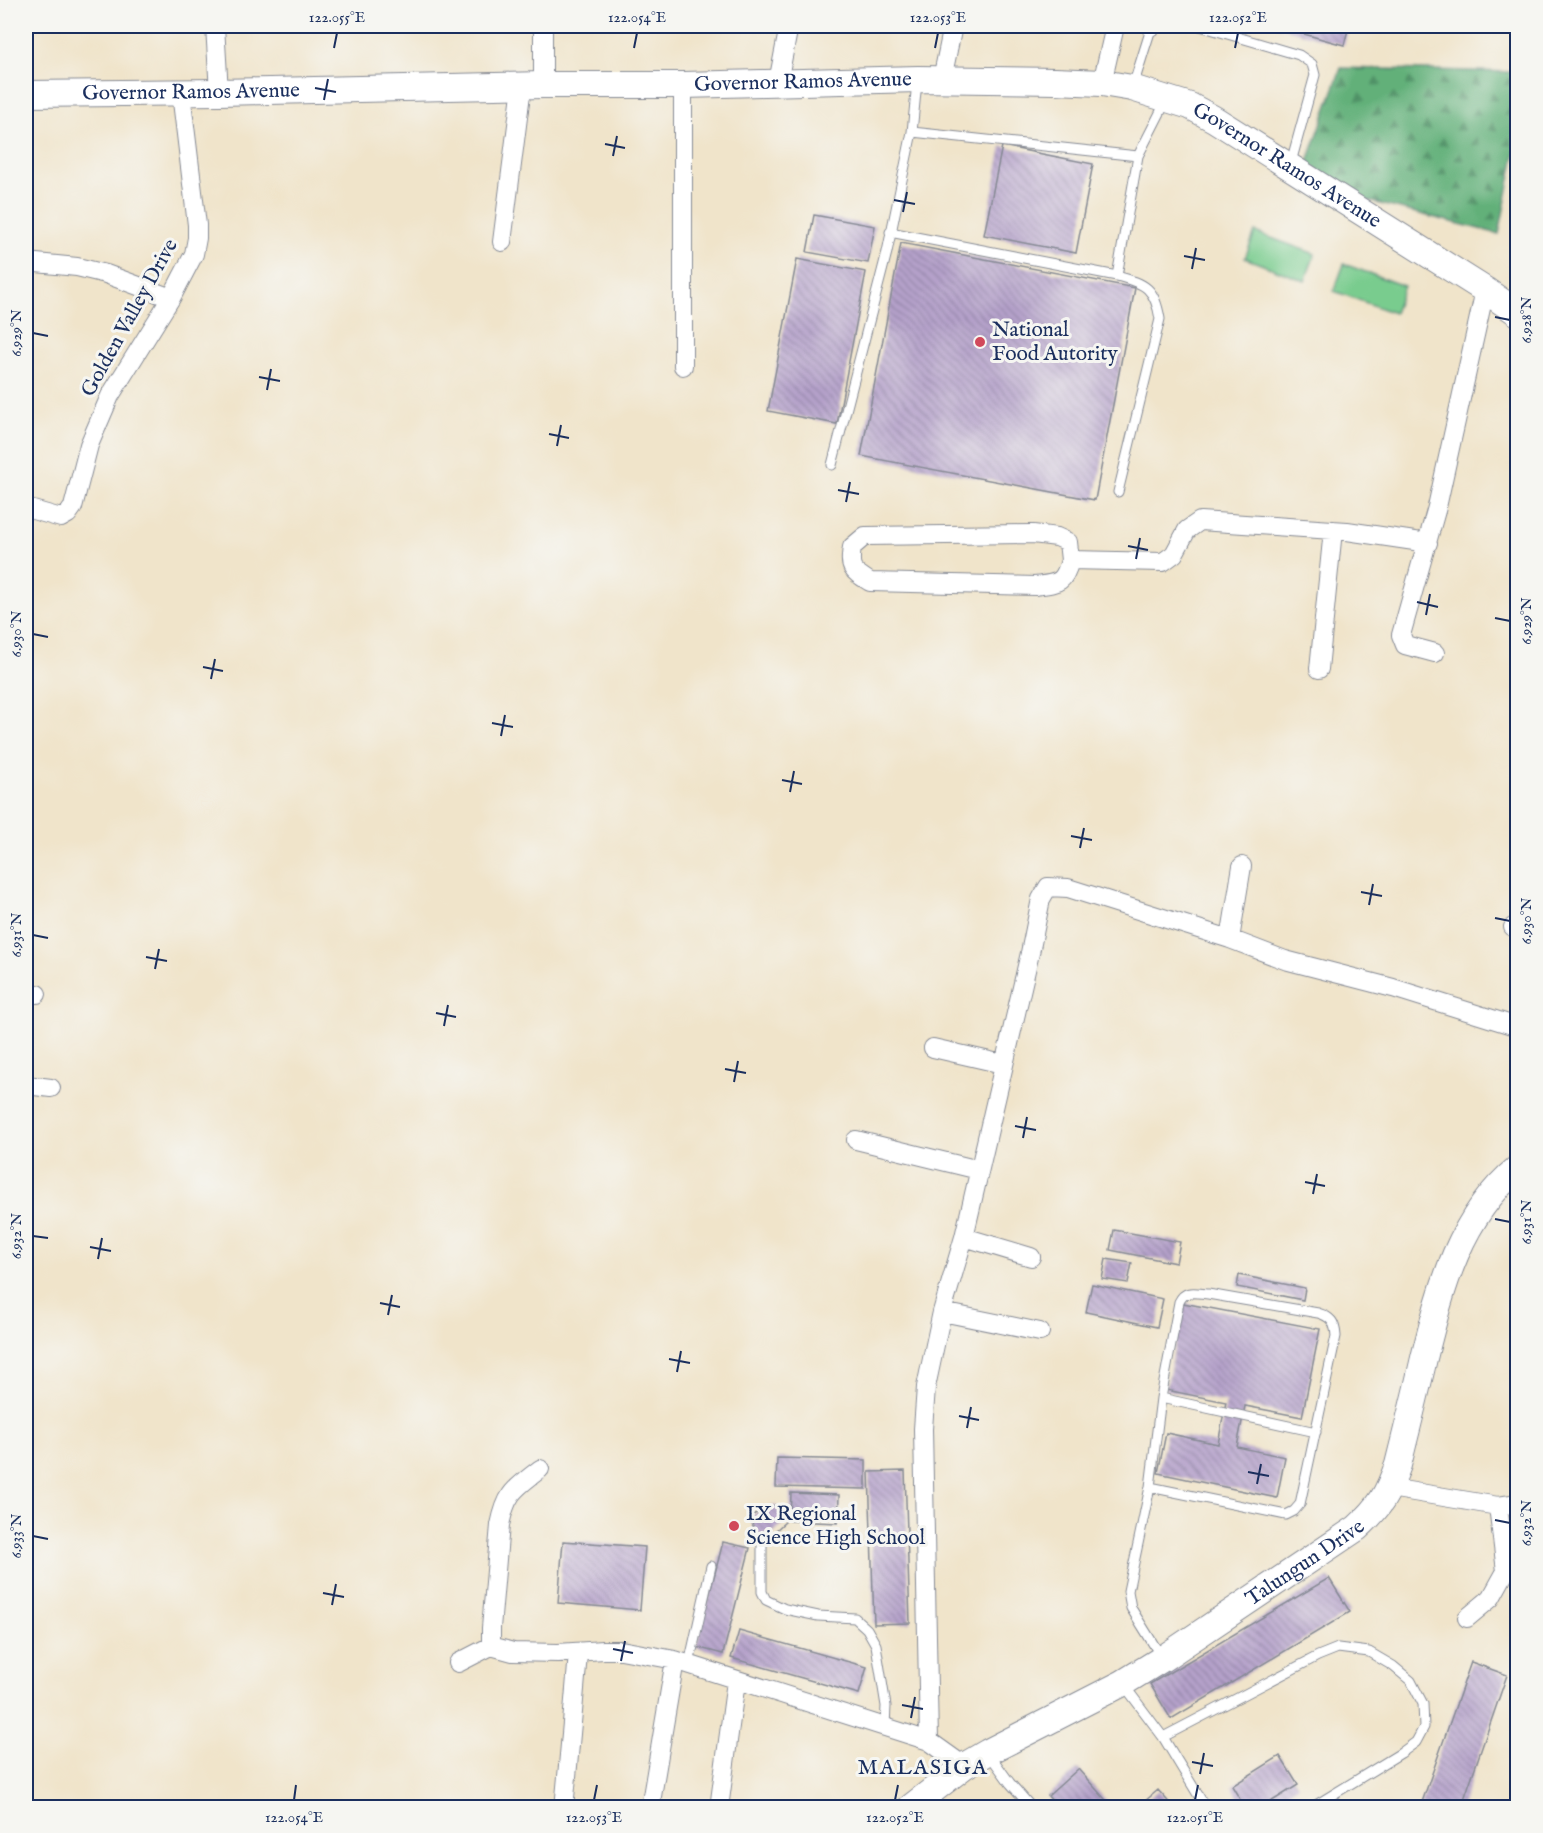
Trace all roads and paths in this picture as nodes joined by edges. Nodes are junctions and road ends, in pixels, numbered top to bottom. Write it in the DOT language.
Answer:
graph roads {
  1 [pos="215,26"];
  2 [pos="543,26"];
  3 [pos="789,26"];
  4 [pos="953,26"];
  5 [pos="1114,26"];
  6 [pos="1161,26"];
  7 [pos="1200,26"];
  8 [pos="930,79"];
  9 [pos="778,82"];
  10 [pos="1101,83"];
  11 [pos="532,85"];
  12 [pos="683,85"];
  13 [pos="1132,88"];
  14 [pos="219,92"];
  15 [pos="181,93"];
  16 [pos="26,94"];
  17 [pos="1167,98"];
  18 [pos="912,132"];
  19 [pos="1138,156"];
  20 [pos="1290,167"];
  21 [pos="891,232"];
  22 [pos="502,242"];
  23 [pos="26,261"];
  24 [pos="1117,276"];
  25 [pos="1485,290"];
  26 [pos="171,298"];
  27 [pos="1518,313"];
  28 [pos="684,366"];
  29 [pos="832,465"];
  30 [pos="1118,492"];
  31 [pos="26,508"];
  32 [pos="1333,530"];
  33 [pos="1428,543"];
  34 [pos="1070,560"];
  35 [pos="1435,653"];
  36 [pos="1318,669"];
  37 [pos="1242,866"];
  38 [pos="1230,939"];
  39 [pos="1518,1028"];
  40 [pos="933,1048"];
  41 [pos="1003,1064"];
  42 [pos="26,1085"];
  43 [pos="51,1088"];
  44 [pos="856,1140"];
  45 [pos="1518,1168"];
  46 [pos="979,1170"];
  47 [pos="964,1237"];
  48 [pos="1031,1257"];
  49 [pos="942,1312"];
  50 [pos="1040,1332"];
  51 [pos="1161,1398"];
  52 [pos="1316,1432"];
  53 [pos="540,1468"];
  54 [pos="1150,1487"];
  55 [pos="1390,1488"];
  56 [pos="1518,1503"];
  57 [pos="1498,1506"];
  58 [pos="762,1537"];
  59 [pos="711,1566"];
  60 [pos="1467,1618"];
  61 [pos="491,1646"];
  62 [pos="578,1653"];
  63 [pos="1162,1659"];
  64 [pos="682,1662"];
  65 [pos="458,1663"];
  66 [pos="736,1681"];
  67 [pos="1123,1683"];
  68 [pos="885,1726"];
  69 [pos="1163,1737"];
  70 [pos="929,1742"];
  71 [pos="988,1752"];
  72 [pos="964,1766"];
  73 [pos="564,1808"];
  74 [pos="650,1808"];
  75 [pos="719,1808"];
  76 [pos="910,1808"];
  77 [pos="1032,1808"];
  78 [pos="1206,1808"];
  79 [pos="1311,1808"];
  1 -- 14 [label="street"];
  2 -- 11 [label="street"];
  3 -- 9 [label="street"];
  4 -- 8 [label="street"];
  5 -- 10 [label="street"];
  6 -- 13 [label="lane"];
  7 -- 20 [label="lane"];
  8 -- 9 [label="main road, Governor Ramos Avenue"];
  8 -- 10 [label="main road, Governor Ramos Avenue"];
  8 -- 18 [label="lane"];
  9 -- 12 [label="main road, Governor Ramos Avenue"];
  10 -- 13 [label="main road, Governor Ramos Avenue"];
  11 -- 12 [label="main road, Governor Ramos Avenue"];
  11 -- 14 [label="main road, Governor Ramos Avenue"];
  11 -- 22 [label="street"];
  12 -- 28 [label="street"];
  13 -- 17 [label="main road, Governor Ramos Avenue"];
  14 -- 15 [label="main road, Governor Ramos Avenue"];
  15 -- 16 [label="main road, Governor Ramos Avenue"];
  15 -- 26 [label="street, Golden Valley Drive"];
  17 -- 19 [label="lane"];
  17 -- 20 [label="main road, Governor Ramos Avenue"];
  18 -- 19 [label="lane"];
  18 -- 21 [label="lane"];
  19 -- 24 [label="lane"];
  20 -- 25 [label="main road, Governor Ramos Avenue"];
  21 -- 24 [label="lane"];
  21 -- 29 [label="lane"];
  23 -- 26 [label="street"];
  24 -- 30 [label="lane"];
  25 -- 27 [label="main road, Governor Ramos Avenue"];
  25 -- 33 [label="street"];
  26 -- 31 [label="street, Golden Valley Drive"];
  32 -- 33 [label="street"];
  32 -- 34 [label="street"];
  32 -- 36 [label="street"];
  33 -- 35 [label="street"];
  34 -- 34 [label="street"];
  37 -- 38 [label="street"];
  38 -- 39 [label="street"];
  38 -- 41 [label="street"];
  40 -- 41 [label="street"];
  41 -- 46 [label="street"];
  42 -- 43 [label="street"];
  44 -- 46 [label="street"];
  45 -- 55 [label="main road, Talungun Drive"];
  46 -- 47 [label="street"];
  47 -- 48 [label="street"];
  47 -- 49 [label="street"];
  49 -- 50 [label="street"];
  49 -- 70 [label="street"];
  51 -- 52 [label="lane"];
  51 -- 52 [label="lane"];
  51 -- 54 [label="lane"];
  52 -- 54 [label="lane"];
  53 -- 61 [label="street"];
  54 -- 63 [label="lane"];
  55 -- 57 [label="street"];
  55 -- 63 [label="main road, Talungun Drive"];
  56 -- 57 [label="street"];
  57 -- 60 [label="street"];
  58 -- 68 [label="lane"];
  59 -- 64 [label="lane"];
  61 -- 62 [label="street"];
  61 -- 65 [label="street"];
  62 -- 64 [label="street"];
  62 -- 73 [label="street"];
  63 -- 67 [label="main road, Talungun Drive"];
  64 -- 66 [label="street"];
  64 -- 74 [label="street"];
  66 -- 68 [label="street"];
  66 -- 75 [label="street"];
  67 -- 69 [label="lane"];
  67 -- 71 [label="main road, Talungun Drive"];
  68 -- 70 [label="street"];
  69 -- 78 [label="lane"];
  69 -- 79 [label="lane"];
  70 -- 72 [label="street"];
  71 -- 72 [label="main road, Talungun Drive"];
  71 -- 77 [label="lane"];
  72 -- 76 [label="main road, Talungun Drive"];
}
